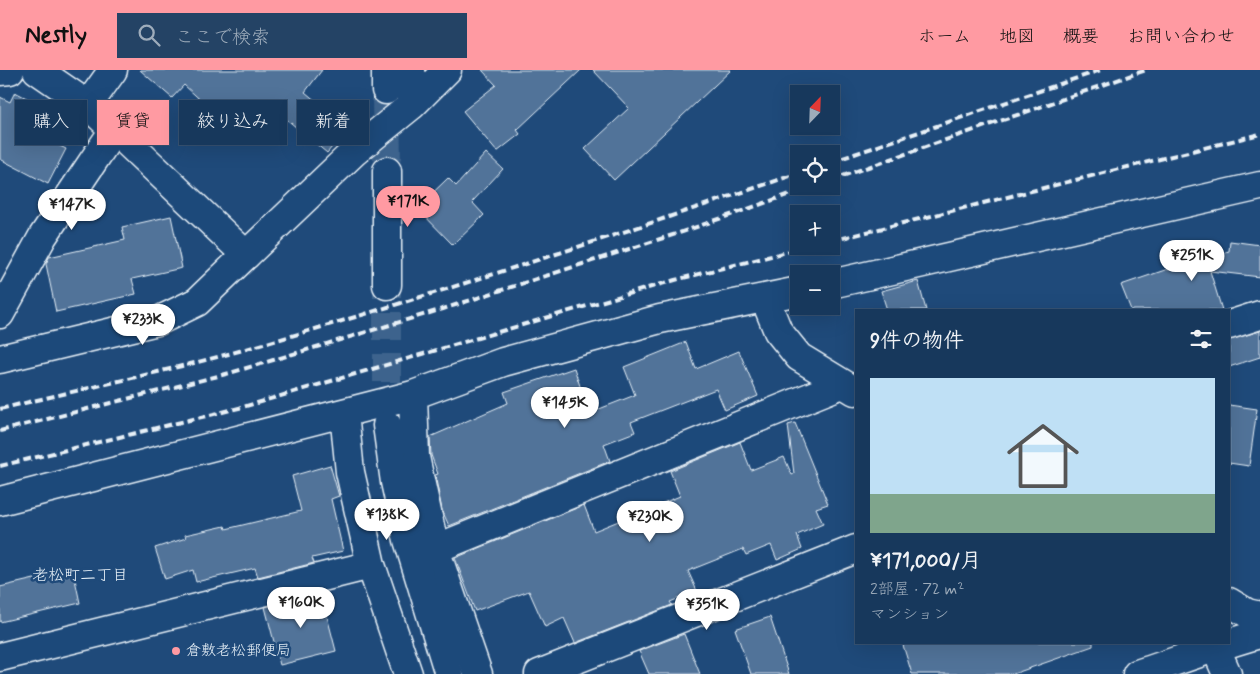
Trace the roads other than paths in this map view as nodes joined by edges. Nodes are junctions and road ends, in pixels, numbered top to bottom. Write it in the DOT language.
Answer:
graph roads {
  1 [pos="10,70"];
  2 [pos="37,70"];
  3 [pos="113,70"];
  4 [pos="411,70"];
  5 [pos="447,70"];
  6 [pos="0,71"];
  7 [pos="88,105"];
  8 [pos="412,105"];
  9 [pos="97,114"];
  10 [pos="104,145"];
  11 [pos="130,145"];
  12 [pos="387,171"];
  13 [pos="1260,186"];
  14 [pos="246,255"];
  15 [pos="840,282"];
  16 [pos="387,285"];
  17 [pos="790,293"];
  18 [pos="765,299"];
  19 [pos="0,314"];
  20 [pos="1260,315"];
  21 [pos="1230,324"];
  22 [pos="0,359"];
  23 [pos="849,388"];
  24 [pos="413,395"];
  25 [pos="344,413"];
  26 [pos="387,425"];
  27 [pos="0,501"];
  28 [pos="435,549"];
  29 [pos="855,549"];
  30 [pos="371,565"];
  31 [pos="1230,603"];
  32 [pos="1260,616"];
  33 [pos="1260,634"];
  34 [pos="1230,642"];
  35 [pos="1226,644"];
  36 [pos="1216,649"];
  37 [pos="0,657"];
  38 [pos="408,674"];
  39 [pos="449,674"];
  40 [pos="478,674"];
  41 [pos="539,674"];
  42 [pos="1137,674"];
  43 [pos="1227,674"];
  1 -- 6 [label="main road"];
  2 -- 7 [label="main road"];
  3 -- 7 [label="main road"];
  4 -- 8 [label="main road"];
  5 -- 8 [label="main road"];
  7 -- 9 [label="main road"];
  8 -- 14 [label="main road"];
  10 -- 19 [label="main road"];
  11 -- 14 [label="main road"];
  12 -- 16 [label="main road"];
  13 -- 15 [label="main road"];
  14 -- 22 [label="main road"];
  17 -- 18 [label="main road"];
  18 -- 23 [label="main road"];
  18 -- 24 [label="main road"];
  20 -- 21 [label="main road"];
  23 -- 28 [label="main road"];
  24 -- 25 [label="main road"];
  24 -- 28 [label="main road"];
  25 -- 27 [label="main road"];
  25 -- 30 [label="main road"];
  26 -- 39 [label="main road"];
  28 -- 40 [label="main road"];
  29 -- 41 [label="main road"];
  30 -- 37 [label="main road"];
  30 -- 38 [label="main road"];
  31 -- 32 [label="main road"];
  33 -- 34 [label="main road"];
  35 -- 36 [label="main road"];
  36 -- 42 [label="main road"];
  36 -- 43 [label="main road"];
}
